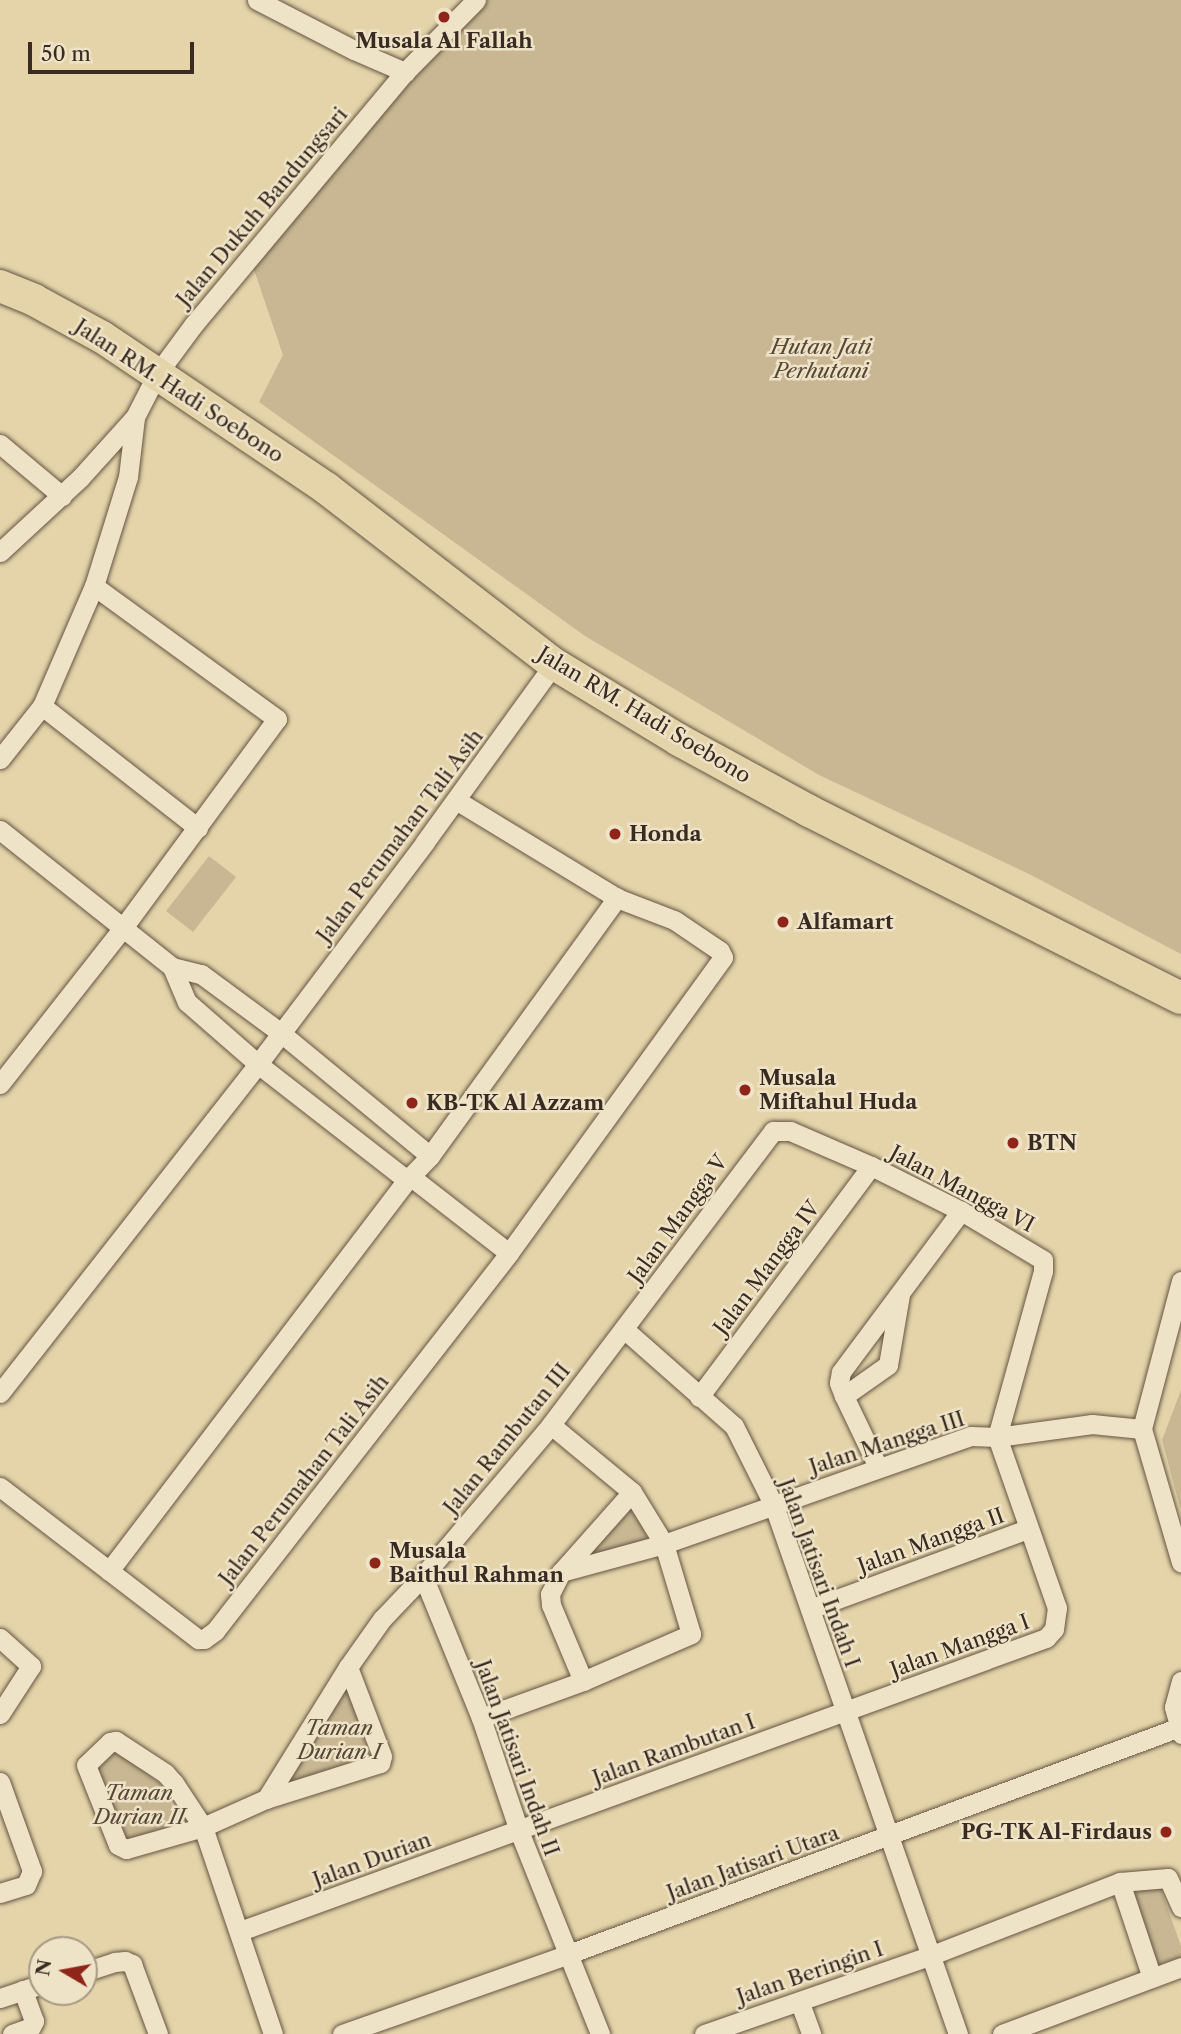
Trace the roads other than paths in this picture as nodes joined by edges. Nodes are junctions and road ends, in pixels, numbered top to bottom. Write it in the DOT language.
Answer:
graph roads {
  1 [pos="257,0"];
  2 [pos="476,0"];
  3 [pos="405,72"];
  4 [pos="0,286"];
  5 [pos="157,374"];
  6 [pos="135,417"];
  7 [pos="0,444"];
  8 [pos="62,496"];
  9 [pos="0,552"];
  10 [pos="94,586"];
  11 [pos="554,664"];
  12 [pos="42,706"];
  13 [pos="0,758"];
  14 [pos="456,800"];
  15 [pos="198,828"];
  16 [pos="0,830"];
  17 [pos="617,898"];
  18 [pos="122,929"];
  19 [pos="172,967"];
  20 [pos="1181,998"];
  21 [pos="281,1033"];
  22 [pos="258,1064"];
  23 [pos="0,1084"];
  24 [pos="767,1136"];
  25 [pos="430,1156"];
  26 [pos="871,1166"];
  27 [pos="409,1178"];
  28 [pos="961,1211"];
  29 [pos="509,1253"];
  30 [pos="1181,1281"];
  31 [pos="900,1292"];
  32 [pos="625,1330"];
  33 [pos="0,1394"];
  34 [pos="844,1396"];
  35 [pos="699,1397"];
  36 [pos="551,1425"];
  37 [pos="1142,1429"];
  38 [pos="997,1437"];
  39 [pos="878,1467"];
  40 [pos="0,1487"];
  41 [pos="632,1492"];
  42 [pos="774,1506"];
  43 [pos="1027,1530"];
  44 [pos="664,1544"];
  45 [pos="1181,1562"];
  46 [pos="109,1571"];
  47 [pos="561,1572"];
  48 [pos="423,1576"];
  49 [pos="810,1609"];
  50 [pos="0,1638"];
  51 [pos="348,1667"];
  52 [pos="583,1681"];
  53 [pos="1181,1681"];
  54 [pos="844,1712"];
  55 [pos="0,1714"];
  56 [pos="481,1718"];
  57 [pos="1179,1731"];
  58 [pos="1,1789"];
  59 [pos="266,1799"];
  60 [pos="203,1828"];
  61 [pos="519,1831"];
  62 [pos="888,1837"];
  63 [pos="1120,1882"];
  64 [pos="0,1893"];
  65 [pos="1181,1907"];
  66 [pos="240,1931"];
  67 [pos="566,1955"];
  68 [pos="932,1955"];
  69 [pos="1181,1967"];
  70 [pos="98,1968"];
  71 [pos="1152,1978"];
  72 [pos="28,1989"];
  73 [pos="0,1998"];
  74 [pos="800,2003"];
  75 [pos="33,2006"];
  76 [pos="1012,2032"];
  77 [pos="12,2034"];
  78 [pos="158,2034"];
  79 [pos="273,2034"];
  80 [pos="342,2034"];
  81 [pos="600,2034"];
  82 [pos="704,2034"];
  83 [pos="811,2034"];
  84 [pos="958,2034"];
  1 -- 3 [label="street"];
  2 -- 3 [label="street, Jalan Dukuh Bandungsari"];
  3 -- 5 [label="street, Jalan Dukuh Bandungsari"];
  4 -- 5 [label="main road, Jalan RM. Hadi Soebono"];
  5 -- 6 [label="street, Jalan Dukuh Bandungsari"];
  5 -- 11 [label="main road, Jalan RM. Hadi Soebono"];
  6 -- 8 [label="street"];
  6 -- 10 [label="street"];
  7 -- 8 [label="street"];
  8 -- 9 [label="street"];
  10 -- 12 [label="street"];
  10 -- 15 [label="street"];
  11 -- 14 [label="street, Jalan Perumahan Tali Asih"];
  11 -- 20 [label="main road, Jalan RM. Hadi Soebono"];
  12 -- 13 [label="street"];
  12 -- 15 [label="street"];
  14 -- 17 [label="street"];
  14 -- 21 [label="street, Jalan Perumahan Tali Asih"];
  15 -- 18 [label="street"];
  16 -- 18 [label="street"];
  17 -- 25 [label="street"];
  17 -- 29 [label="street, Jalan Perumahan Tali Asih"];
  18 -- 19 [label="street"];
  18 -- 23 [label="street"];
  19 -- 21 [label="street"];
  19 -- 22 [label="street"];
  21 -- 22 [label="street, Jalan Perumahan Tali Asih"];
  21 -- 25 [label="street"];
  22 -- 27 [label="street"];
  22 -- 33 [label="street, Jalan Perumahan Tali Asih"];
  24 -- 26 [label="street, Jalan Mangga VI"];
  24 -- 32 [label="street, Jalan Mangga V"];
  25 -- 27 [label="street"];
  26 -- 28 [label="street, Jalan Mangga VI"];
  26 -- 35 [label="street, Jalan Mangga IV"];
  27 -- 29 [label="street"];
  27 -- 46 [label="street"];
  28 -- 31 [label="street"];
  28 -- 38 [label="street, Jalan Mangga VI"];
  29 -- 46 [label="street, Jalan Perumahan Tali Asih"];
  30 -- 37 [label="street"];
  31 -- 34 [label="street"];
  31 -- 34 [label="street"];
  32 -- 35 [label="street, Jalan Jatisari Indah I"];
  32 -- 36 [label="street, Jalan Rambutan III"];
  34 -- 39 [label="street"];
  35 -- 42 [label="street, Jalan Jatisari Indah I"];
  36 -- 41 [label="street"];
  36 -- 48 [label="street, Jalan Rambutan III"];
  37 -- 38 [label="street, Jalan Mangga III"];
  37 -- 45 [label="street"];
  38 -- 39 [label="street, Jalan Mangga III"];
  38 -- 43 [label="street, Jalan Mangga I"];
  39 -- 42 [label="street, Jalan Mangga III"];
  40 -- 46 [label="street, Jalan Perumahan Tali Asih"];
  41 -- 44 [label="street"];
  41 -- 47 [label="street"];
  42 -- 44 [label="street, Jalan Mangga III"];
  42 -- 49 [label="street, Jalan Jatisari Indah I"];
  43 -- 49 [label="street, Jalan Mangga II"];
  43 -- 54 [label="street, Jalan Mangga I"];
  44 -- 47 [label="street, Jalan Mangga III"];
  44 -- 52 [label="street"];
  47 -- 52 [label="street"];
  48 -- 51 [label="street, Jalan Rambutan III"];
  48 -- 56 [label="street, Jalan Jatisari Indah II"];
  49 -- 54 [label="street, Jalan Jatisari Indah I"];
  50 -- 55 [label="street"];
  51 -- 59 [label="street, Jalan Rambutan III"];
  51 -- 59 [label="street"];
  52 -- 56 [label="street"];
  53 -- 57 [label="street"];
  54 -- 61 [label="street, Jalan Rambutan I"];
  54 -- 62 [label="street, Jalan Jatisari Indah I"];
  56 -- 61 [label="street, Jalan Jatisari Indah II"];
  57 -- 62 [label="street, Jalan Jatisari Utara"];
  58 -- 64 [label="street"];
  59 -- 60 [label="street"];
  60 -- 60 [label="street"];
  60 -- 66 [label="street"];
  61 -- 66 [label="street, Jalan Durian"];
  61 -- 67 [label="street, Jalan Jatisari Indah II"];
  62 -- 67 [label="street, Jalan Jatisari Utara"];
  62 -- 68 [label="street, Jalan Jatisari Indah I"];
  63 -- 65 [label="street, Jalan Beringin I"];
  63 -- 68 [label="street, Jalan Beringin I"];
  63 -- 71 [label="street"];
  66 -- 79 [label="street"];
  67 -- 80 [label="street, Jalan Jatisari Utara"];
  67 -- 81 [label="street, Jalan Jatisari Indah II"];
  68 -- 74 [label="street, Jalan Beringin I"];
  68 -- 84 [label="street, Jalan Jatisari Indah I"];
  69 -- 71 [label="street"];
  70 -- 78 [label="street"];
  71 -- 76 [label="street"];
  72 -- 73 [label="street"];
  74 -- 82 [label="street, Jalan Beringin I"];
  74 -- 83 [label="street"];
  75 -- 77 [label="street"];
}
